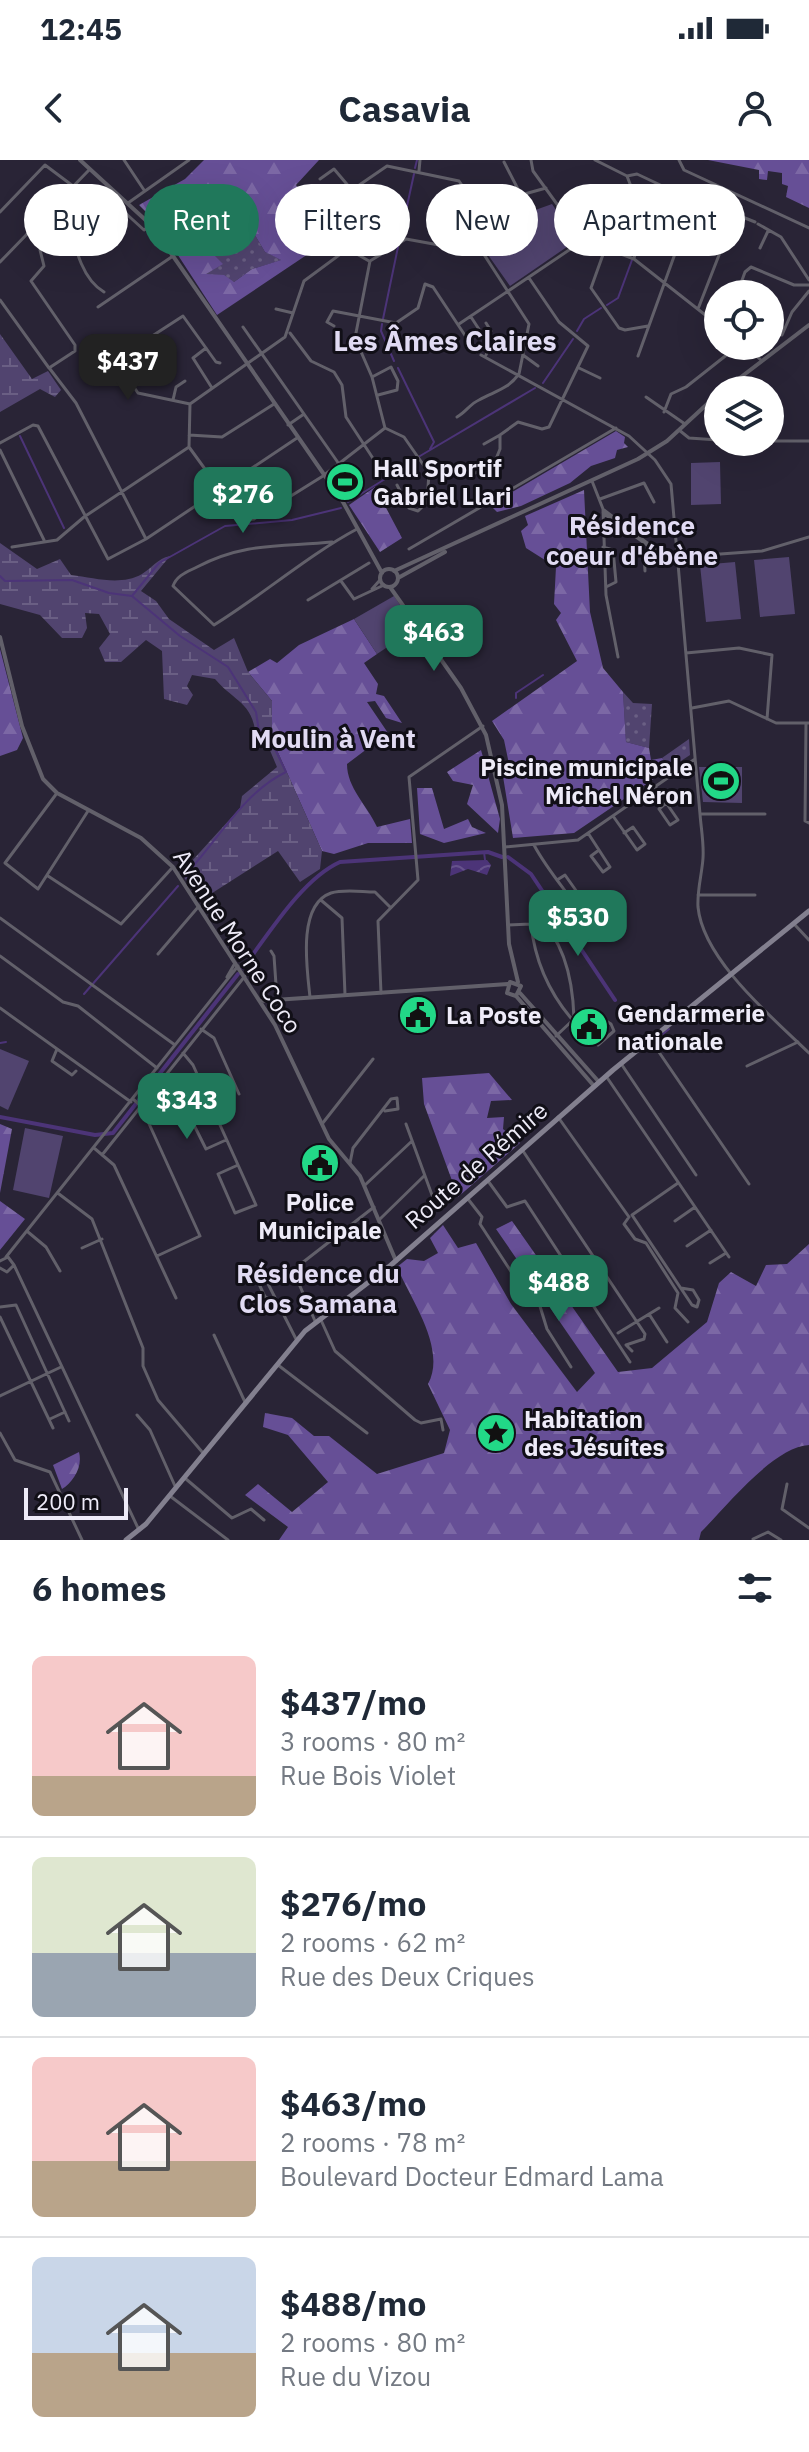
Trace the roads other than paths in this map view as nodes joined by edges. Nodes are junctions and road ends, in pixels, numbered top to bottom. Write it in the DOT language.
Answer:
graph roads {
  1 [pos="80,160"];
  2 [pos="189,160"];
  3 [pos="383,160"];
  4 [pos="420,160"];
  5 [pos="531,160"];
  6 [pos="595,160"];
  7 [pos="679,160"];
  8 [pos="126,161"];
  9 [pos="504,162"];
  10 [pos="387,166"];
  11 [pos="90,169"];
  12 [pos="419,171"];
  13 [pos="627,176"];
  14 [pos="320,179"];
  15 [pos="27,184"];
  16 [pos="70,184"];
  17 [pos="75,184"];
  18 [pos="107,184"];
  19 [pos="154,184"];
  20 [pos="347,184"];
  21 [pos="361,184"];
  22 [pos="461,184"];
  23 [pos="24,187"];
  24 [pos="546,188"];
  25 [pos="144,191"];
  26 [pos="554,199"];
  27 [pos="128,203"];
  28 [pos="0,212"];
  29 [pos="128,215"];
  30 [pos="144,218"];
  31 [pos="745,218"];
  32 [pos="809,228"];
  33 [pos="144,230"];
  34 [pos="768,231"];
  35 [pos="24,237"];
  36 [pos="426,243"];
  37 [pos="760,248"];
  38 [pos="42,256"];
  39 [pos="81,256"];
  40 [pos="173,256"];
  41 [pos="338,256"];
  42 [pos="361,256"];
  43 [pos="485,256"];
  44 [pos="561,256"];
  45 [pos="603,256"];
  46 [pos="626,256"];
  47 [pos="719,256"];
  48 [pos="634,259"];
  49 [pos="370,261"];
  50 [pos="0,262"];
  51 [pos="529,278"];
  52 [pos="742,280"];
  53 [pos="782,280"];
  54 [pos="784,281"];
  55 [pos="664,282"];
  56 [pos="809,282"];
  57 [pos="809,291"];
  58 [pos="104,292"];
  59 [pos="509,292"];
  60 [pos="0,300"];
  61 [pos="98,307"];
  62 [pos="276,309"];
  63 [pos="698,309"];
  64 [pos="293,313"];
  65 [pos="704,314"];
  66 [pos="359,316"];
  67 [pos="471,317"];
  68 [pos="459,324"];
  69 [pos="809,325"];
  70 [pos="334,326"];
  71 [pos="648,326"];
  72 [pos="243,327"];
  73 [pos="489,327"];
  74 [pos="784,330"];
  75 [pos="289,332"];
  76 [pos="481,333"];
  77 [pos="147,339"];
  78 [pos="104,343"];
  79 [pos="206,348"];
  80 [pos="262,352"];
  81 [pos="481,354"];
  82 [pos="523,355"];
  83 [pos="638,356"];
  84 [pos="159,357"];
  85 [pos="114,360"];
  86 [pos="720,360"];
  87 [pos="762,361"];
  88 [pos="220,363"];
  89 [pos="248,365"];
  90 [pos="538,366"];
  91 [pos="49,368"];
  92 [pos="579,368"];
  93 [pos="519,374"];
  94 [pos="742,376"];
  95 [pos="372,377"];
  96 [pos="97,378"];
  97 [pos="600,378"];
  98 [pos="185,381"];
  99 [pos="213,389"];
  100 [pos="377,395"];
  101 [pos="646,397"];
  102 [pos="173,400"];
  103 [pos="563,400"];
  104 [pos="190,404"];
  105 [pos="274,404"];
  106 [pos="704,407"];
  107 [pos="664,412"];
  108 [pos="304,414"];
  109 [pos="457,417"];
  110 [pos="685,424"];
  111 [pos="288,425"];
  112 [pos="385,428"];
  113 [pos="616,428"];
  114 [pos="679,430"];
  115 [pos="189,435"];
  116 [pos="500,435"];
  117 [pos="297,438"];
  118 [pos="704,439"];
  119 [pos="784,441"];
  120 [pos="809,441"];
  121 [pos="0,443"];
  122 [pos="484,444"];
  123 [pos="365,446"];
  124 [pos="189,447"];
  125 [pos="0,450"];
  126 [pos="648,454"];
  127 [pos="376,463"];
  128 [pos="339,464"];
  129 [pos="429,473"];
  130 [pos="323,476"];
  131 [pos="592,480"];
  132 [pos="397,485"];
  133 [pos="219,490"];
  134 [pos="121,492"];
  135 [pos="600,499"];
  136 [pos="654,502"];
  137 [pos="603,511"];
  138 [pos="84,517"];
  139 [pos="620,524"];
  140 [pos="359,528"];
  141 [pos="809,537"];
  142 [pos="146,539"];
  143 [pos="465,540"];
  144 [pos="45,542"];
  145 [pos="332,542"];
  146 [pos="321,543"];
  147 [pos="12,547"];
  148 [pos="603,547"];
  149 [pos="409,549"];
  150 [pos="650,549"];
  151 [pos="324,550"];
  152 [pos="675,555"];
  153 [pos="369,563"];
  154 [pos="384,571"];
  155 [pos="394,571"];
  156 [pos="645,571"];
  157 [pos="340,580"];
  158 [pos="382,582"];
  159 [pos="395,583"];
  160 [pos="606,587"];
  161 [pos="308,600"];
  162 [pos="0,637"];
  163 [pos="686,653"];
  164 [pos="618,657"];
  165 [pos="692,708"];
  166 [pos="767,719"];
  167 [pos="808,723"];
  168 [pos="482,727"];
  169 [pos="695,759"];
  170 [pos="655,787"];
  171 [pos="57,793"];
  172 [pos="666,803"];
  173 [pos="88,811"];
  174 [pos="700,814"];
  175 [pos="765,814"];
  176 [pos="613,816"];
  177 [pos="809,823"];
  178 [pos="588,833"];
  179 [pos="624,833"];
  180 [pos="534,845"];
  181 [pos="504,847"];
  182 [pos="599,850"];
  183 [pos="173,867"];
  184 [pos="48,876"];
  185 [pos="557,880"];
  186 [pos="698,895"];
  187 [pos="755,895"];
  188 [pos="322,901"];
  189 [pos="199,906"];
  190 [pos="390,907"];
  191 [pos="809,911"];
  192 [pos="0,918"];
  193 [pos="794,923"];
  194 [pos="531,924"];
  195 [pos="508,925"];
  196 [pos="809,940"];
  197 [pos="271,951"];
  198 [pos="158,954"];
  199 [pos="0,956"];
  200 [pos="237,964"];
  201 [pos="512,967"];
  202 [pos="732,974"];
  203 [pos="245,976"];
  204 [pos="518,982"];
  205 [pos="509,983"];
  206 [pos="494,987"];
  207 [pos="381,993"];
  208 [pos="507,993"];
  209 [pos="518,994"];
  210 [pos="345,995"];
  211 [pos="310,997"];
  212 [pos="277,999"];
  213 [pos="260,1001"];
  214 [pos="0,1008"];
  215 [pos="574,1019"];
  216 [pos="201,1029"];
  217 [pos="586,1033"];
  218 [pos="555,1036"];
  219 [pos="650,1039"];
  220 [pos="798,1042"];
  221 [pos="809,1044"];
  222 [pos="175,1045"];
  223 [pos="803,1048"];
  224 [pos="57,1049"];
  225 [pos="183,1053"];
  226 [pos="809,1053"];
  227 [pos="373,1059"];
  228 [pos="621,1064"];
  229 [pos="747,1066"];
  230 [pos="157,1068"];
  231 [pos="76,1071"];
  232 [pos="606,1076"];
  233 [pos="597,1084"];
  234 [pos="239,1094"];
  235 [pos="132,1100"];
  236 [pos="140,1105"];
  237 [pos="385,1111"];
  238 [pos="214,1112"];
  239 [pos="558,1117"];
  240 [pos="322,1124"];
  241 [pos="406,1124"];
  242 [pos="226,1140"];
  243 [pos="412,1141"];
  244 [pos="353,1148"];
  245 [pos="522,1150"];
  246 [pos="98,1151"];
  247 [pos="340,1152"];
  248 [pos="350,1163"];
  249 [pos="238,1165"];
  250 [pos="696,1175"];
  251 [pos="424,1176"];
  252 [pos="488,1181"];
  253 [pos="678,1183"];
  254 [pos="749,1184"];
  255 [pos="365,1185"];
  256 [pos="59,1194"];
  257 [pos="432,1195"];
  258 [pos="467,1198"];
  259 [pos="374,1207"];
  260 [pos="695,1207"];
  261 [pos="630,1216"];
  262 [pos="380,1219"];
  263 [pos="675,1221"];
  264 [pos="711,1230"];
  265 [pos="28,1232"];
  266 [pos="102,1239"];
  267 [pos="687,1246"];
  268 [pos="17,1247"];
  269 [pos="82,1248"];
  270 [pos="157,1256"];
  271 [pos="6,1257"];
  272 [pos="0,1261"];
  273 [pos="396,1261"];
  274 [pos="14,1263"];
  275 [pos="710,1263"];
  276 [pos="0,1268"];
  277 [pos="260,1268"];
  278 [pos="60,1271"];
  279 [pos="7,1272"];
  280 [pos="243,1275"];
  281 [pos="2,1277"];
  282 [pos="22,1280"];
  283 [pos="681,1288"];
  284 [pos="176,1298"];
  285 [pos="275,1298"];
  286 [pos="1,1308"];
  287 [pos="659,1308"];
  288 [pos="649,1314"];
  289 [pos="0,1317"];
  290 [pos="318,1321"];
  291 [pos="637,1321"];
  292 [pos="688,1322"];
  293 [pos="618,1333"];
  294 [pos="214,1335"];
  295 [pos="297,1340"];
  296 [pos="667,1342"];
  297 [pos="632,1351"];
  298 [pos="630,1362"];
  299 [pos="276,1363"];
  300 [pos="62,1366"];
  301 [pos="571,1367"];
  302 [pos="47,1373"];
  303 [pos="30,1380"];
  304 [pos="0,1396"];
  305 [pos="245,1402"];
  306 [pos="65,1412"];
  307 [pos="137,1415"];
  308 [pos="48,1419"];
  309 [pos="69,1421"];
  310 [pos="53,1428"];
  311 [pos="443,1430"];
  312 [pos="0,1433"];
  313 [pos="367,1433"];
  314 [pos="203,1453"];
  315 [pos="183,1477"];
  316 [pos="787,1484"];
  317 [pos="175,1487"];
  318 [pos="168,1496"];
  319 [pos="264,1520"];
  320 [pos="809,1528"];
  321 [pos="140,1531"];
  322 [pos="753,1539"];
  323 [pos="82,1540"];
  324 [pos="126,1540"];
  325 [pos="228,1540"];
  326 [pos="781,1540"];
  1 -- 11 [label="street"];
  2 -- 19 [label="street"];
  3 -- 10 [label="street"];
  4 -- 12 [label="street"];
  5 -- 24 [label="street"];
  6 -- 13 [label="street"];
  7 -- 32 [label="street"];
  8 -- 25 [label="street"];
  9 -- 24 [label="street"];
  10 -- 12 [label="street"];
  10 -- 21 [label="street"];
  11 -- 17 [label="street"];
  11 -- 18 [label="street"];
  12 -- 22 [label="street"];
  13 -- 48 [label="street"];
  13 -- 55 [label="street"];
  14 -- 20 [label="street"];
  15 -- 16 [label="street"];
  23 -- 28 [label="street"];
  24 -- 26 [label="street"];
  25 -- 27 [label="street"];
  27 -- 30 [label="street"];
  29 -- 33 [label="street"];
  31 -- 34 [label="street"];
  34 -- 37 [label="street"];
  34 -- 56 [label="street"];
  35 -- 50 [label="street"];
  36 -- 49 [label="street"];
  38 -- 91 [label="street"];
  39 -- 58 [label="street"];
  40 -- 61 [label="street"];
  40 -- 89 [label="street"];
  41 -- 64 [label="street"];
  42 -- 49 [label="street"];
  43 -- 59 [label="street"];
  44 -- 51 [label="street"];
  45 -- 71 [label="street"];
  46 -- 48 [label="street"];
  47 -- 63 [label="street"];
  48 -- 55 [label="street"];
  49 -- 66 [label="street"];
  51 -- 59 [label="street"];
  51 -- 92 [label="street"];
  52 -- 53 [label="street"];
  54 -- 56 [label="street"];
  55 -- 63 [label="street"];
  55 -- 71 [label="street"];
  57 -- 74 [label="street"];
  59 -- 67 [label="street"];
  59 -- 82 [label="street"];
  60 -- 91 [label="street"];
  62 -- 64 [label="street"];
  63 -- 65 [label="street"];
  64 -- 75 [label="street"];
  66 -- 68 [label="street"];
  66 -- 70 [label="street"];
  66 -- 95 [label="street"];
  67 -- 68 [label="street"];
  67 -- 76 [label="street"];
  68 -- 81 [label="street"];
  69 -- 87 [label="street"];
  71 -- 83 [label="street"];
  72 -- 80 [label="street"];
  73 -- 76 [label="street"];
  75 -- 80 [label="street"];
  75 -- 123 [label="street"];
  76 -- 81 [label="street"];
  77 -- 79 [label="street"];
  77 -- 84 [label="street"];
  77 -- 85 [label="street"];
  78 -- 85 [label="street"];
  79 -- 88 [label="street"];
  79 -- 99 [label="street"];
  80 -- 89 [label="street"];
  80 -- 108 [label="street"];
  81 -- 93 [label="street"];
  82 -- 90 [label="street"];
  82 -- 93 [label="street"];
  85 -- 96 [label="street"];
  85 -- 102 [label="street"];
  86 -- 107 [label="street"];
  87 -- 94 [label="street"];
  89 -- 99 [label="street"];
  89 -- 105 [label="street"];
  91 -- 134 [label="street"];
  92 -- 97 [label="street"];
  92 -- 103 [label="street"];
  93 -- 103 [label="street"];
  93 -- 109 [label="street"];
  95 -- 100 [label="street"];
  95 -- 100 [label="street"];
  98 -- 102 [label="street"];
  99 -- 104 [label="street"];
  100 -- 112 [label="street"];
  101 -- 107 [label="street"];
  102 -- 104 [label="street"];
  103 -- 113 [label="street"];
  103 -- 116 [label="street"];
  104 -- 115 [label="street"];
  105 -- 111 [label="street"];
  105 -- 115 [label="street"];
  106 -- 110 [label="street"];
  107 -- 110 [label="street"];
  108 -- 111 [label="street"];
  108 -- 128 [label="street"];
  110 -- 114 [label="street"];
  111 -- 117 [label="street"];
  112 -- 123 [label="street"];
  112 -- 129 [label="street"];
  113 -- 126 [label="street"];
  113 -- 149 [label="street"];
  114 -- 118 [label="street"];
  114 -- 126 [label="street"];
  115 -- 124 [label="street"];
  116 -- 122 [label="street"];
  116 -- 129 [label="street"];
  117 -- 130 [label="street"];
  117 -- 133 [label="street"];
  119 -- 120 [label="street"];
  121 -- 138 [label="street"];
  123 -- 127 [label="street"];
  123 -- 128 [label="street"];
  124 -- 133 [label="street"];
  124 -- 134 [label="street"];
  125 -- 144 [label="street"];
  126 -- 131 [label="street"];
  126 -- 152 [label="street"];
  128 -- 130 [label="street"];
  129 -- 132 [label="street"];
  130 -- 133 [label="street"];
  130 -- 140 [label="street"];
  131 -- 135 [label="street"];
  131 -- 143 [label="street"];
  133 -- 142 [label="street"];
  134 -- 138 [label="street"];
  134 -- 142 [label="street"];
  135 -- 136 [label="street"];
  135 -- 137 [label="street"];
  137 -- 139 [label="street"];
  137 -- 148 [label="street"];
  138 -- 142 [label="street"];
  138 -- 144 [label="street"];
  139 -- 150 [label="street"];
  139 -- 152 [label="street"];
  140 -- 145 [label="street"];
  140 -- 154 [label="street"];
  141 -- 152 [label="street"];
  143 -- 155 [label="street"];
  143 -- 159 [label="street"];
  144 -- 147 [label="street"];
  145 -- 146 [label="street"];
  145 -- 151 [label="street"];
  146 -- 151 [label="street"];
  146 -- 151 [label="street"];
  148 -- 160 [label="street"];
  148 -- 160 [label="street"];
  150 -- 152 [label="street"];
  150 -- 156 [label="street"];
  152 -- 163 [label="street"];
  153 -- 157 [label="street"];
  154 -- 155 [label="street"];
  154 -- 158 [label="street"];
  155 -- 159 [label="street"];
  157 -- 158 [label="street"];
  157 -- 161 [label="street"];
  158 -- 159 [label="street"];
  159 -- 168 [label="street"];
  160 -- 164 [label="street"];
  162 -- 171 [label="street, Avenue Morne Coco"];
  163 -- 165 [label="street"];
  163 -- 166 [label="street"];
  165 -- 166 [label="street"];
  165 -- 169 [label="street"];
  166 -- 167 [label="street"];
  167 -- 177 [label="street"];
  168 -- 181 [label="street"];
  168 -- 190 [label="street"];
  169 -- 170 [label="street"];
  169 -- 174 [label="street"];
  170 -- 172 [label="street"];
  170 -- 176 [label="street"];
  171 -- 173 [label="street, Avenue Morne Coco"];
  171 -- 184 [label="street"];
  172 -- 172 [label="street"];
  173 -- 183 [label="street, Avenue Morne Coco"];
  173 -- 184 [label="street"];
  174 -- 175 [label="street"];
  174 -- 186 [label="street"];
  176 -- 178 [label="street"];
  176 -- 179 [label="street"];
  178 -- 180 [label="street"];
  178 -- 182 [label="street"];
  179 -- 179 [label="street"];
  180 -- 181 [label="street"];
  180 -- 185 [label="street"];
  181 -- 195 [label="street"];
  182 -- 182 [label="street"];
  183 -- 184 [label="street"];
  183 -- 189 [label="street, Avenue Morne Coco"];
  185 -- 185 [label="street"];
  186 -- 187 [label="street"];
  186 -- 202 [label="street"];
  188 -- 190 [label="street"];
  188 -- 210 [label="street"];
  188 -- 211 [label="street"];
  189 -- 198 [label="street"];
  189 -- 200 [label="street, Avenue Morne Coco"];
  190 -- 207 [label="street"];
  191 -- 193 [label="main road, Route de Rémire"];
  192 -- 222 [label="street"];
  193 -- 196 [label="street"];
  193 -- 202 [label="main road, Route de Rémire"];
  194 -- 195 [label="street"];
  194 -- 215 [label="street"];
  194 -- 215 [label="street"];
  195 -- 201 [label="street"];
  197 -- 212 [label="street"];
  199 -- 230 [label="street"];
  200 -- 203 [label="street, Avenue Morne Coco"];
  200 -- 222 [label="street"];
  201 -- 204 [label="street"];
  201 -- 205 [label="street"];
  202 -- 219 [label="main road, Route de Rémire"];
  202 -- 220 [label="street"];
  203 -- 213 [label="street, Avenue Morne Coco"];
  203 -- 216 [label="street"];
  204 -- 205 [label="street"];
  204 -- 209 [label="street"];
  205 -- 206 [label="street"];
  205 -- 208 [label="street"];
  206 -- 207 [label="street"];
  206 -- 208 [label="street"];
  207 -- 210 [label="street"];
  208 -- 209 [label="street"];
  209 -- 218 [label="street"];
  210 -- 211 [label="street"];
  211 -- 212 [label="street"];
  212 -- 213 [label="street"];
  213 -- 240 [label="street, Avenue Morne Coco"];
  214 -- 224 [label="street"];
  215 -- 217 [label="street"];
  215 -- 218 [label="street"];
  216 -- 225 [label="street"];
  216 -- 234 [label="street"];
  217 -- 217 [label="street"];
  218 -- 233 [label="street"];
  219 -- 228 [label="main road, Route de Rémire"];
  219 -- 254 [label="street"];
  220 -- 223 [label="street"];
  220 -- 229 [label="street"];
  221 -- 223 [label="street"];
  222 -- 230 [label="street"];
  223 -- 226 [label="street"];
  224 -- 231 [label="street"];
  224 -- 235 [label="street"];
  225 -- 236 [label="street"];
  225 -- 238 [label="street"];
  227 -- 240 [label="street"];
  228 -- 232 [label="main road, Route de Rémire"];
  228 -- 250 [label="street"];
  230 -- 235 [label="street"];
  232 -- 233 [label="main road, Route de Rémire"];
  232 -- 253 [label="street"];
  233 -- 239 [label="main road, Route de Rémire"];
  235 -- 236 [label="street"];
  235 -- 246 [label="street"];
  236 -- 246 [label="street"];
  236 -- 270 [label="street"];
  237 -- 244 [label="street"];
  238 -- 242 [label="street"];
  238 -- 242 [label="street"];
  239 -- 245 [label="main road, Route de Rémire"];
  239 -- 261 [label="street"];
  240 -- 247 [label="street, Avenue Morne Coco"];
  241 -- 243 [label="street"];
  242 -- 249 [label="street"];
  243 -- 251 [label="street"];
  243 -- 255 [label="street"];
  244 -- 247 [label="street"];
  244 -- 248 [label="street"];
  245 -- 252 [label="main road, Route de Rémire"];
  245 -- 291 [label="street"];
  246 -- 256 [label="street"];
  246 -- 270 [label="street"];
  247 -- 248 [label="street, Avenue Morne Coco"];
  248 -- 255 [label="street, Avenue Morne Coco"];
  249 -- 249 [label="street"];
  251 -- 257 [label="street"];
  251 -- 262 [label="street"];
  252 -- 258 [label="main road, Route de Rémire"];
  252 -- 298 [label="street"];
  253 -- 260 [label="street"];
  253 -- 261 [label="street"];
  255 -- 259 [label="street, Avenue Morne Coco"];
  256 -- 265 [label="street"];
  256 -- 266 [label="street"];
  258 -- 273 [label="main road, Route de Rémire"];
  258 -- 301 [label="street"];
  259 -- 262 [label="street, Avenue Morne Coco"];
  259 -- 290 [label="street"];
  260 -- 263 [label="street"];
  260 -- 264 [label="street"];
  261 -- 283 [label="street"];
  261 -- 292 [label="street"];
  262 -- 273 [label="street, Avenue Morne Coco"];
  264 -- 267 [label="street"];
  264 -- 275 [label="street"];
  265 -- 268 [label="street"];
  265 -- 278 [label="street"];
  266 -- 269 [label="street"];
  266 -- 314 [label="street"];
  268 -- 271 [label="street"];
  268 -- 274 [label="street"];
  270 -- 284 [label="street"];
  271 -- 272 [label="street"];
  271 -- 274 [label="street"];
  273 -- 290 [label="main road, Route de Rémire"];
  274 -- 279 [label="street"];
  274 -- 282 [label="street"];
  276 -- 279 [label="street"];
  277 -- 285 [label="street"];
  279 -- 281 [label="street"];
  279 -- 282 [label="street"];
  280 -- 285 [label="street"];
  282 -- 300 [label="street"];
  283 -- 283 [label="street"];
  285 -- 295 [label="street"];
  286 -- 302 [label="street"];
  287 -- 288 [label="street"];
  288 -- 291 [label="street"];
  288 -- 296 [label="street"];
  289 -- 303 [label="street"];
  290 -- 295 [label="main road, Route de Rémire"];
  290 -- 311 [label="street"];
  291 -- 293 [label="street"];
  291 -- 297 [label="street"];
  294 -- 305 [label="street"];
  295 -- 299 [label="main road, Route de Rémire"];
  299 -- 305 [label="main road, Route de Rémire"];
  299 -- 313 [label="street"];
  300 -- 302 [label="street"];
  300 -- 321 [label="street"];
  302 -- 303 [label="street"];
  302 -- 306 [label="street"];
  303 -- 304 [label="street"];
  303 -- 308 [label="street"];
  305 -- 314 [label="main road, Route de Rémire"];
  306 -- 308 [label="street"];
  306 -- 309 [label="street"];
  307 -- 317 [label="street"];
  308 -- 310 [label="street"];
  312 -- 323 [label="street"];
  314 -- 315 [label="main road, Route de Rémire"];
  315 -- 317 [label="main road, Route de Rémire"];
  315 -- 319 [label="street"];
  316 -- 320 [label="street"];
  317 -- 318 [label="main road, Route de Rémire"];
  318 -- 321 [label="main road, Route de Rémire"];
  318 -- 325 [label="street"];
  321 -- 324 [label="main road, Route de Rémire"];
  322 -- 326 [label="street"];
}
